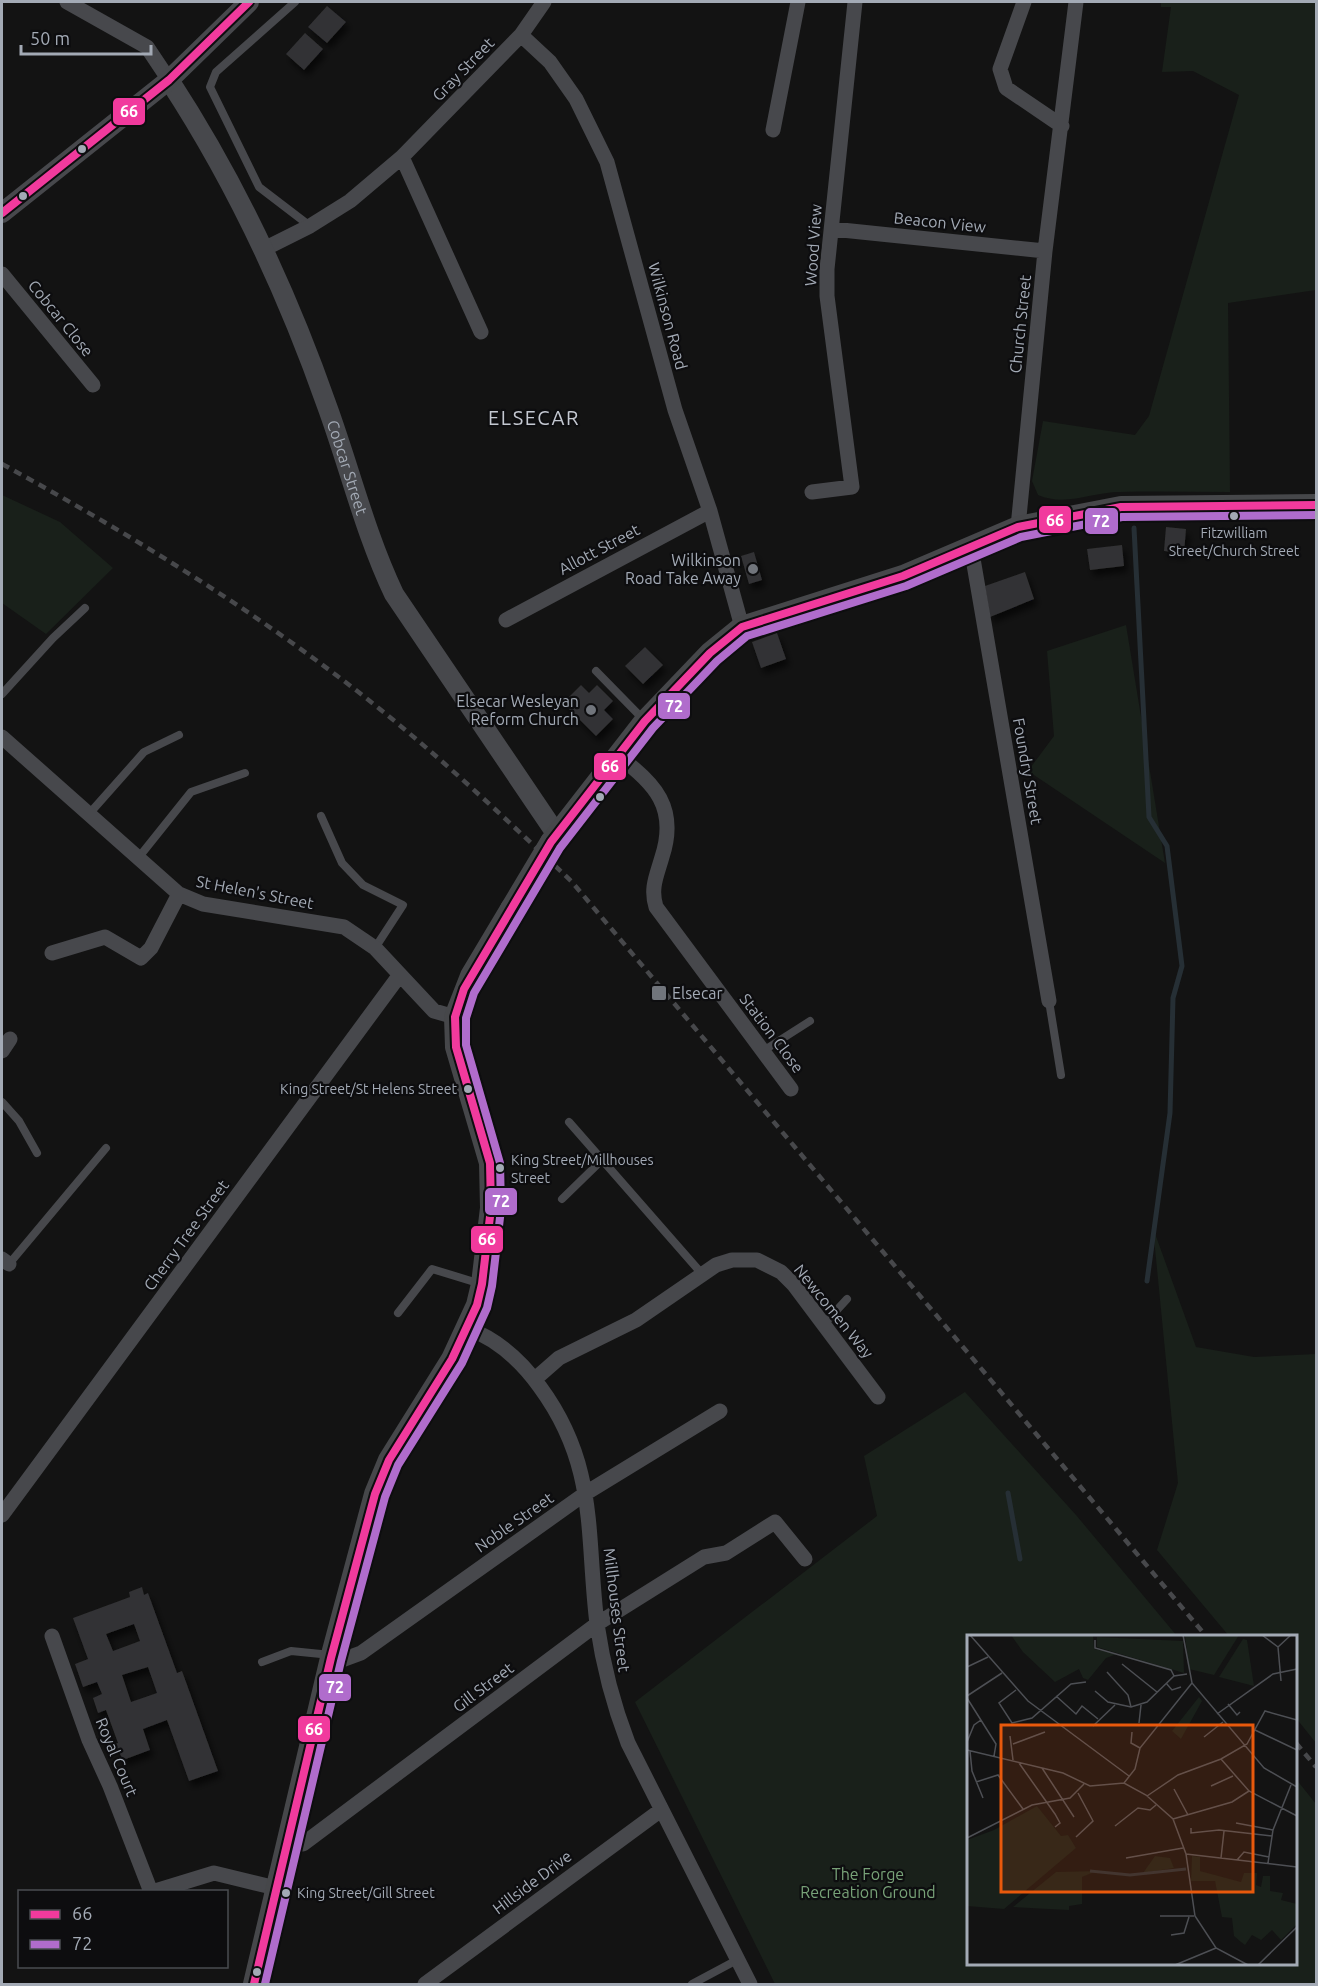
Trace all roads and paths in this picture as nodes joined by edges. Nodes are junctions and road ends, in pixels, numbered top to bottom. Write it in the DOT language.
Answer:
graph roads {
  1 [pos="67,2"];
  2 [pos="249,2"];
  3 [pos="295,2"];
  4 [pos="544,2"];
  5 [pos="798,2"];
  6 [pos="855,2"];
  7 [pos="1024,2"];
  8 [pos="1076,2"];
  9 [pos="521,35"];
  10 [pos="169,80"];
  11 [pos="1062,126"];
  12 [pos="773,130"];
  13 [pos="402,157"];
  14 [pos="2,213"];
  15 [pos="310,226"];
  16 [pos="832,229"];
  17 [pos="264,249"];
  18 [pos="1045,251"];
  19 [pos="2,274"];
  20 [pos="481,332"];
  21 [pos="93,384"];
  22 [pos="812,492"];
  23 [pos="1317,505"];
  24 [pos="710,511"];
  25 [pos="1018,527"];
  26 [pos="971,547"];
  27 [pos="85,608"];
  28 [pos="506,620"];
  29 [pos="742,627"];
  30 [pos="596,671"];
  31 [pos="2,694"];
  32 [pos="645,721"];
  33 [pos="179,735"];
  34 [pos="2,737"];
  35 [pos="618,756"];
  36 [pos="245,773"];
  37 [pos="89,814"];
  38 [pos="321,816"];
  39 [pos="554,838"];
  40 [pos="139,857"];
  41 [pos="178,894"];
  42 [pos="375,948"];
  43 [pos="52,953"];
  44 [pos="399,976"];
  45 [pos="1050,1001"];
  46 [pos="455,1017"];
  47 [pos="810,1021"];
  48 [pos="763,1051"];
  49 [pos="1061,1075"];
  50 [pos="791,1089"];
  51 [pos="2,1102"];
  52 [pos="569,1122"];
  53 [pos="106,1148"];
  54 [pos="37,1153"];
  55 [pos="601,1161"];
  56 [pos="562,1199"];
  57 [pos="5,1262"];
  58 [pos="702,1274"];
  59 [pos="482,1284"];
  60 [pos="848,1299"];
  61 [pos="399,1313"];
  62 [pos="825,1323"];
  63 [pos="467,1328"];
  64 [pos="535,1379"];
  65 [pos="878,1397"];
  66 [pos="720,1412"];
  67 [pos="586,1493"];
  68 [pos="2,1515"];
  69 [pos="806,1559"];
  70 [pos="597,1624"];
  71 [pos="52,1636"];
  72 [pos="332,1657"];
  73 [pos="262,1662"];
  74 [pos="661,1810"];
  75 [pos="287,1843"];
  76 [pos="276,1888"];
  77 [pos="150,1890"];
  78 [pos="158,1890"];
  79 [pos="737,1960"];
  80 [pos="254,1984"];
  81 [pos="425,1984"];
  82 [pos="692,1984"];
  83 [pos="750,1984"];
  1 -- 10 [label="street"];
  2 -- 10 [label="street"];
  3 -- 15 [label="lane"];
  4 -- 9 [label="street, Gray Street"];
  5 -- 12 [label="street"];
  6 -- 16 [label="street, Wood View"];
  7 -- 11 [label="street"];
  8 -- 11 [label="street, Church Street"];
  9 -- 13 [label="street, Gray Street"];
  9 -- 24 [label="street, Wilkinson Road"];
  10 -- 14 [label="street"];
  10 -- 17 [label="street, Cobcar Street"];
  11 -- 18 [label="street, Church Street"];
  13 -- 15 [label="street, Gray Street"];
  13 -- 20 [label="street"];
  15 -- 17 [label="street, Gray Street"];
  16 -- 18 [label="street, Beacon View"];
  16 -- 22 [label="street, Wood View"];
  17 -- 39 [label="street, Cobcar Street"];
  18 -- 25 [label="street, Church Street"];
  19 -- 21 [label="street, Cobcar Close"];
  23 -- 25 [label="main road"];
  24 -- 28 [label="street, Allott Street"];
  24 -- 29 [label="street, Wilkinson Road"];
  25 -- 26 [label="main road"];
  26 -- 29 [label="main road"];
  26 -- 45 [label="street, Foundry Street"];
  27 -- 31 [label="lane"];
  29 -- 32 [label="main road"];
  30 -- 32 [label="lane"];
  32 -- 35 [label="main road"];
  33 -- 37 [label="lane"];
  34 -- 37 [label="street, St Helen's Street"];
  35 -- 39 [label="main road"];
  35 -- 48 [label="street, Station Close"];
  36 -- 40 [label="lane"];
  37 -- 40 [label="street, St Helen's Street"];
  38 -- 42 [label="lane"];
  39 -- 46 [label="main road, bridge"];
  40 -- 41 [label="street, St Helen's Street"];
  41 -- 42 [label="street, St Helen's Street"];
  41 -- 43 [label="street"];
  42 -- 44 [label="street, St Helen's Street"];
  44 -- 46 [label="street, St Helen's Street"];
  44 -- 68 [label="street, Cherry Tree Street"];
  45 -- 49 [label="lane"];
  46 -- 59 [label="main road"];
  47 -- 48 [label="lane"];
  48 -- 50 [label="street, Station Close"];
  51 -- 54 [label="lane"];
  52 -- 55 [label="lane"];
  53 -- 57 [label="lane"];
  55 -- 56 [label="lane"];
  55 -- 58 [label="lane"];
  58 -- 62 [label="street, Newcomen Way"];
  58 -- 64 [label="street, Newcomen Way"];
  59 -- 61 [label="lane"];
  59 -- 63 [label="main road"];
  60 -- 62 [label="lane"];
  62 -- 65 [label="street, Newcomen Way"];
  63 -- 64 [label="street, Millhouses Street"];
  63 -- 72 [label="main road"];
  64 -- 67 [label="street, Millhouses Street"];
  66 -- 67 [label="street, Noble Street"];
  67 -- 70 [label="street, Millhouses Street"];
  67 -- 72 [label="street, Noble Street"];
  69 -- 70 [label="street, Gill Street"];
  70 -- 74 [label="street, Millhouses Street"];
  70 -- 75 [label="street, Gill Street"];
  71 -- 77 [label="street, Royal Court"];
  72 -- 73 [label="lane"];
  72 -- 75 [label="main road"];
  74 -- 79 [label="street, Millhouses Street"];
  74 -- 81 [label="street, Hillside Drive"];
  75 -- 76 [label="main road"];
  76 -- 78 [label="street"];
  76 -- 80 [label="main road"];
  79 -- 82 [label="lane"];
  79 -- 83 [label="street, Millhouses Street"];
}
